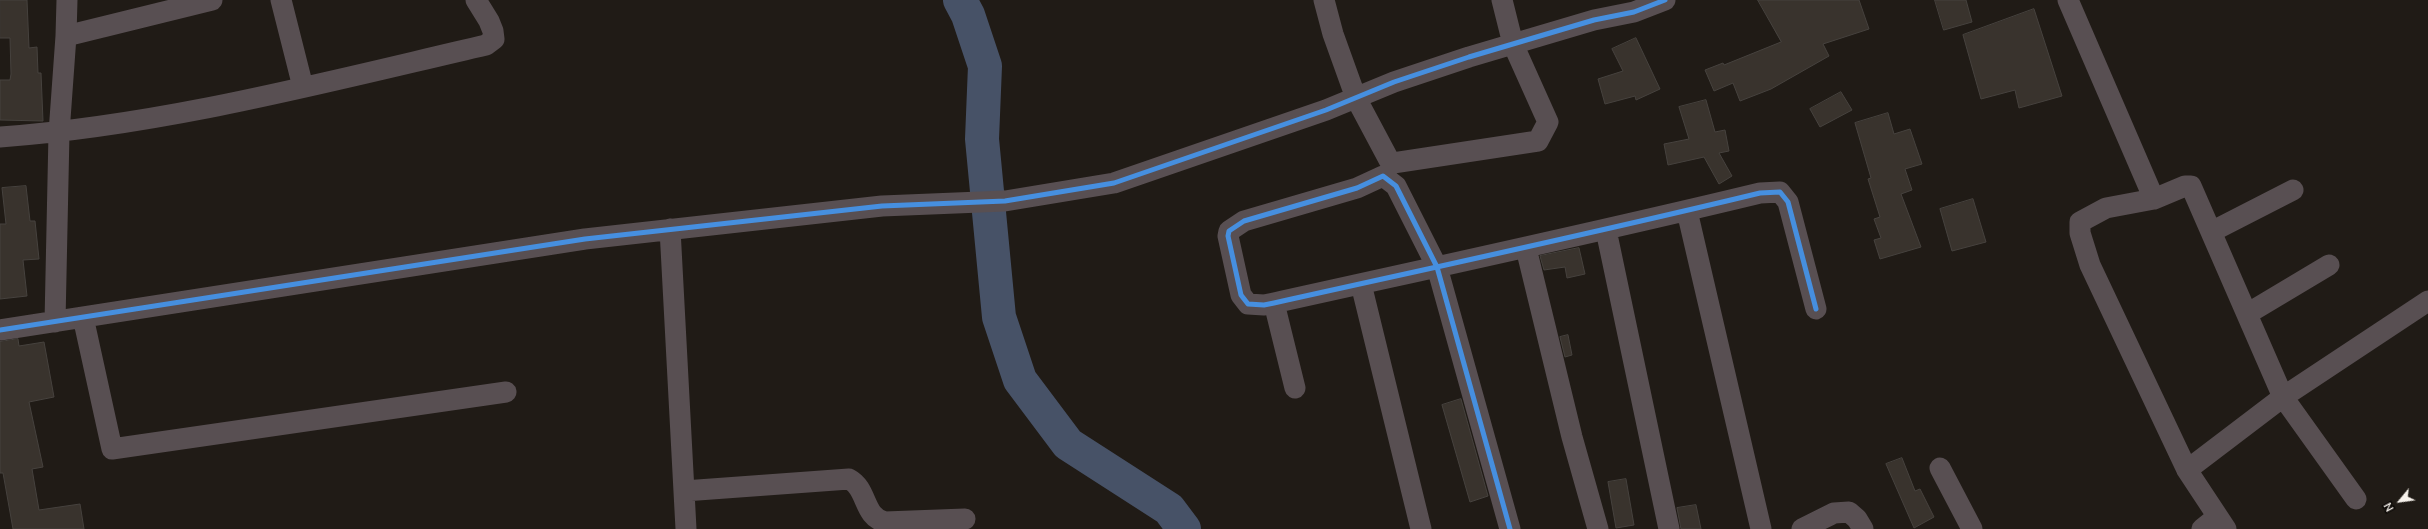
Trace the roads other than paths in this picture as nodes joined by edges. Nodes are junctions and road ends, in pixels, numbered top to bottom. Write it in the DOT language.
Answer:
graph roads {
  1 [pos="66,0"];
  2 [pos="212,0"];
  3 [pos="281,0"];
  4 [pos="476,0"];
  5 [pos="1324,0"];
  6 [pos="1502,0"];
  7 [pos="1665,0"];
  8 [pos="2068,0"];
  9 [pos="66,36"];
  10 [pos="1513,44"];
  11 [pos="303,87"];
  12 [pos="1356,98"];
  13 [pos="59,133"];
  14 [pos="0,137"];
  15 [pos="2293,190"];
  16 [pos="2154,199"];
  17 [pos="1686,211"];
  18 [pos="670,229"];
  19 [pos="1606,230"];
  20 [pos="2211,232"];
  21 [pos="1526,248"];
  22 [pos="2329,265"];
  23 [pos="1436,267"];
  24 [pos="1361,284"];
  25 [pos="2428,301"];
  26 [pos="1274,303"];
  27 [pos="1816,309"];
  28 [pos="2247,314"];
  29 [pos="83,317"];
  30 [pos="55,322"];
  31 [pos="0,330"];
  32 [pos="1295,388"];
  33 [pos="506,392"];
  34 [pos="2283,398"];
  35 [pos="1940,468"];
  36 [pos="2187,470"];
  37 [pos="684,491"];
  38 [pos="2356,499"];
  39 [pos="965,519"];
  40 [pos="2215,525"];
  41 [pos="1966,527"];
  42 [pos="1808,528"];
  43 [pos="686,529"];
  44 [pos="1421,529"];
  45 [pos="1510,529"];
  46 [pos="1598,529"];
  47 [pos="1669,529"];
  48 [pos="1761,529"];
  49 [pos="1863,529"];
  1 -- 9 [label="street"];
  2 -- 9 [label="street"];
  3 -- 11 [label="street"];
  4 -- 11 [label="street"];
  5 -- 12 [label="street"];
  6 -- 10 [label="street"];
  7 -- 10 [label="street"];
  8 -- 16 [label="street"];
  9 -- 13 [label="street"];
  10 -- 12 [label="street"];
  10 -- 12 [label="street"];
  11 -- 13 [label="street"];
  12 -- 18 [label="street"];
  13 -- 14 [label="street"];
  13 -- 30 [label="street"];
  15 -- 20 [label="street"];
  16 -- 20 [label="street"];
  16 -- 36 [label="street"];
  17 -- 19 [label="street"];
  17 -- 27 [label="street"];
  17 -- 48 [label="street"];
  18 -- 29 [label="street"];
  18 -- 37 [label="street"];
  19 -- 21 [label="street"];
  19 -- 47 [label="street"];
  20 -- 28 [label="street"];
  21 -- 23 [label="street"];
  21 -- 46 [label="street"];
  22 -- 28 [label="street"];
  23 -- 24 [label="street"];
  23 -- 26 [label="street"];
  23 -- 45 [label="street"];
  24 -- 26 [label="street"];
  24 -- 44 [label="street"];
  25 -- 34 [label="street"];
  26 -- 32 [label="street"];
  28 -- 34 [label="street"];
  29 -- 30 [label="street"];
  29 -- 33 [label="street"];
  30 -- 31 [label="street"];
  34 -- 36 [label="street"];
  34 -- 38 [label="street"];
  35 -- 41 [label="street"];
  36 -- 40 [label="street"];
  37 -- 39 [label="street"];
  37 -- 43 [label="street"];
  42 -- 49 [label="street"];
}
